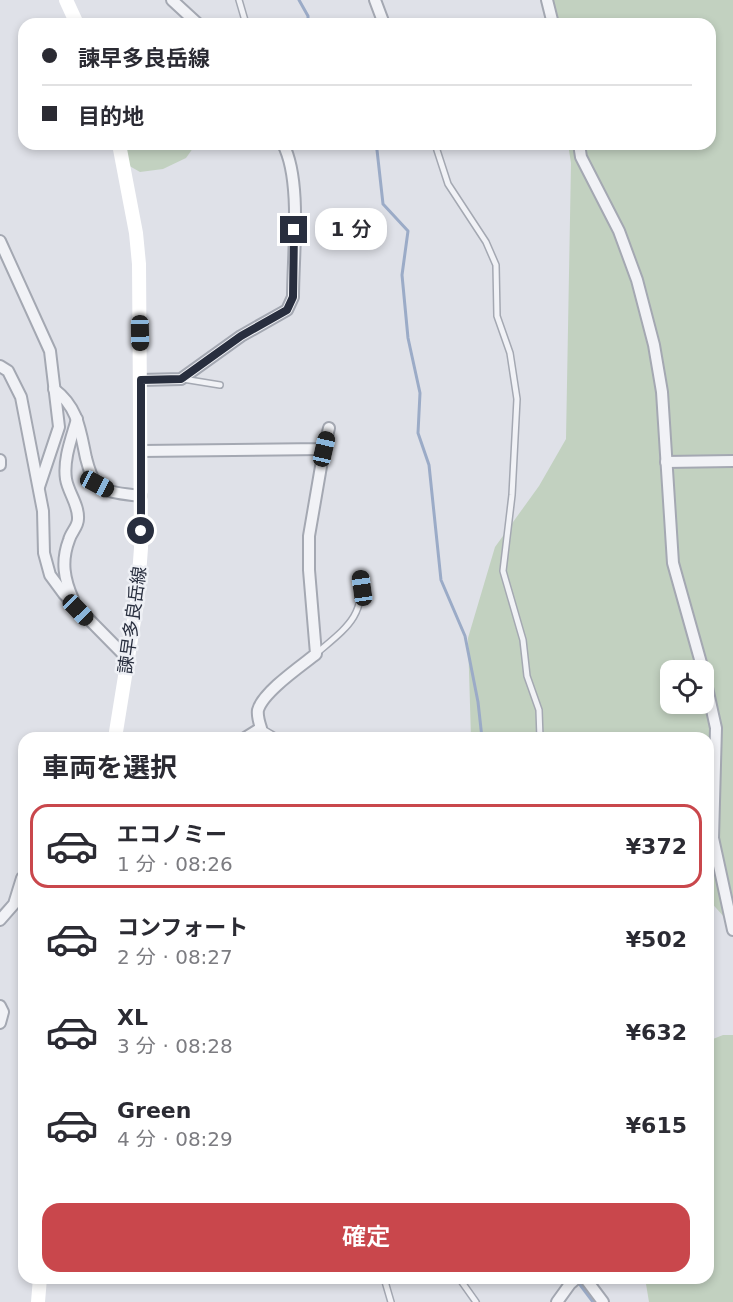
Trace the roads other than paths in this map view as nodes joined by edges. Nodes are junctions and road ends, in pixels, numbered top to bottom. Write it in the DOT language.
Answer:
graph roads {
  1 [pos="66,0"];
  2 [pos="172,0"];
  3 [pos="239,0"];
  4 [pos="375,0"];
  5 [pos="547,0"];
  6 [pos="74,18"];
  7 [pos="192,18"];
  8 [pos="244,18"];
  9 [pos="382,18"];
  10 [pos="552,18"];
  11 [pos="119,150"];
  12 [pos="286,150"];
  13 [pos="437,150"];
  14 [pos="580,150"];
  15 [pos="0,241"];
  16 [pos="0,366"];
  17 [pos="181,379"];
  18 [pos="141,380"];
  19 [pos="220,384"];
  20 [pos="54,389"];
  21 [pos="77,418"];
  22 [pos="329,428"];
  23 [pos="324,449"];
  24 [pos="141,451"];
  25 [pos="0,460"];
  26 [pos="733,461"];
  27 [pos="666,462"];
  28 [pos="0,465"];
  29 [pos="39,489"];
  30 [pos="141,496"];
  31 [pos="360,574"];
  32 [pos="78,610"];
  33 [pos="316,654"];
  34 [pos="128,659"];
  35 [pos="700,660"];
  36 [pos="713,714"];
  37 [pos="261,728"];
  38 [pos="116,732"];
  39 [pos="255,732"];
  40 [pos="268,732"];
  41 [pos="540,732"];
  42 [pos="714,783"];
  43 [pos="714,847"];
  44 [pos="18,891"];
  45 [pos="0,920"];
  46 [pos="733,930"];
  47 [pos="0,1006"];
  48 [pos="0,1023"];
  49 [pos="40,1284"];
  50 [pos="386,1284"];
  51 [pos="463,1284"];
  52 [pos="572,1284"];
  53 [pos="590,1284"];
  54 [pos="38,1302"];
  55 [pos="391,1302"];
  56 [pos="476,1302"];
  57 [pos="557,1302"];
  58 [pos="603,1302"];
  1 -- 6 [label="main road"];
  2 -- 7 [label="street"];
  3 -- 8 [label="lane"];
  4 -- 9 [label="street"];
  5 -- 10 [label="street"];
  11 -- 18 [label="main road, 諫早多良岳線"];
  12 -- 17 [label="street"];
  13 -- 41 [label="lane"];
  14 -- 27 [label="street"];
  15 -- 20 [label="street"];
  16 -- 29 [label="street"];
  17 -- 18 [label="street"];
  17 -- 19 [label="lane"];
  18 -- 24 [label="main road, 諫早多良岳線"];
  20 -- 21 [label="street"];
  20 -- 29 [label="street"];
  21 -- 30 [label="street"];
  21 -- 32 [label="street"];
  22 -- 23 [label="street"];
  23 -- 24 [label="street"];
  23 -- 33 [label="street"];
  24 -- 30 [label="main road, 諫早多良岳線"];
  25 -- 28 [label="street"];
  26 -- 27 [label="street"];
  27 -- 35 [label="street"];
  29 -- 32 [label="street"];
  30 -- 34 [label="main road, 諫早多良岳線"];
  31 -- 33 [label="lane"];
  32 -- 34 [label="street"];
  33 -- 37 [label="street"];
  34 -- 38 [label="main road, 諫早多良岳線"];
  36 -- 42 [label="street"];
  37 -- 39 [label="street"];
  37 -- 40 [label="lane"];
  43 -- 46 [label="street"];
  44 -- 45 [label="street"];
  47 -- 48 [label="street"];
  49 -- 54 [label="main road"];
  50 -- 55 [label="lane"];
  51 -- 56 [label="lane"];
  52 -- 57 [label="street"];
  53 -- 58 [label="street"];
}
